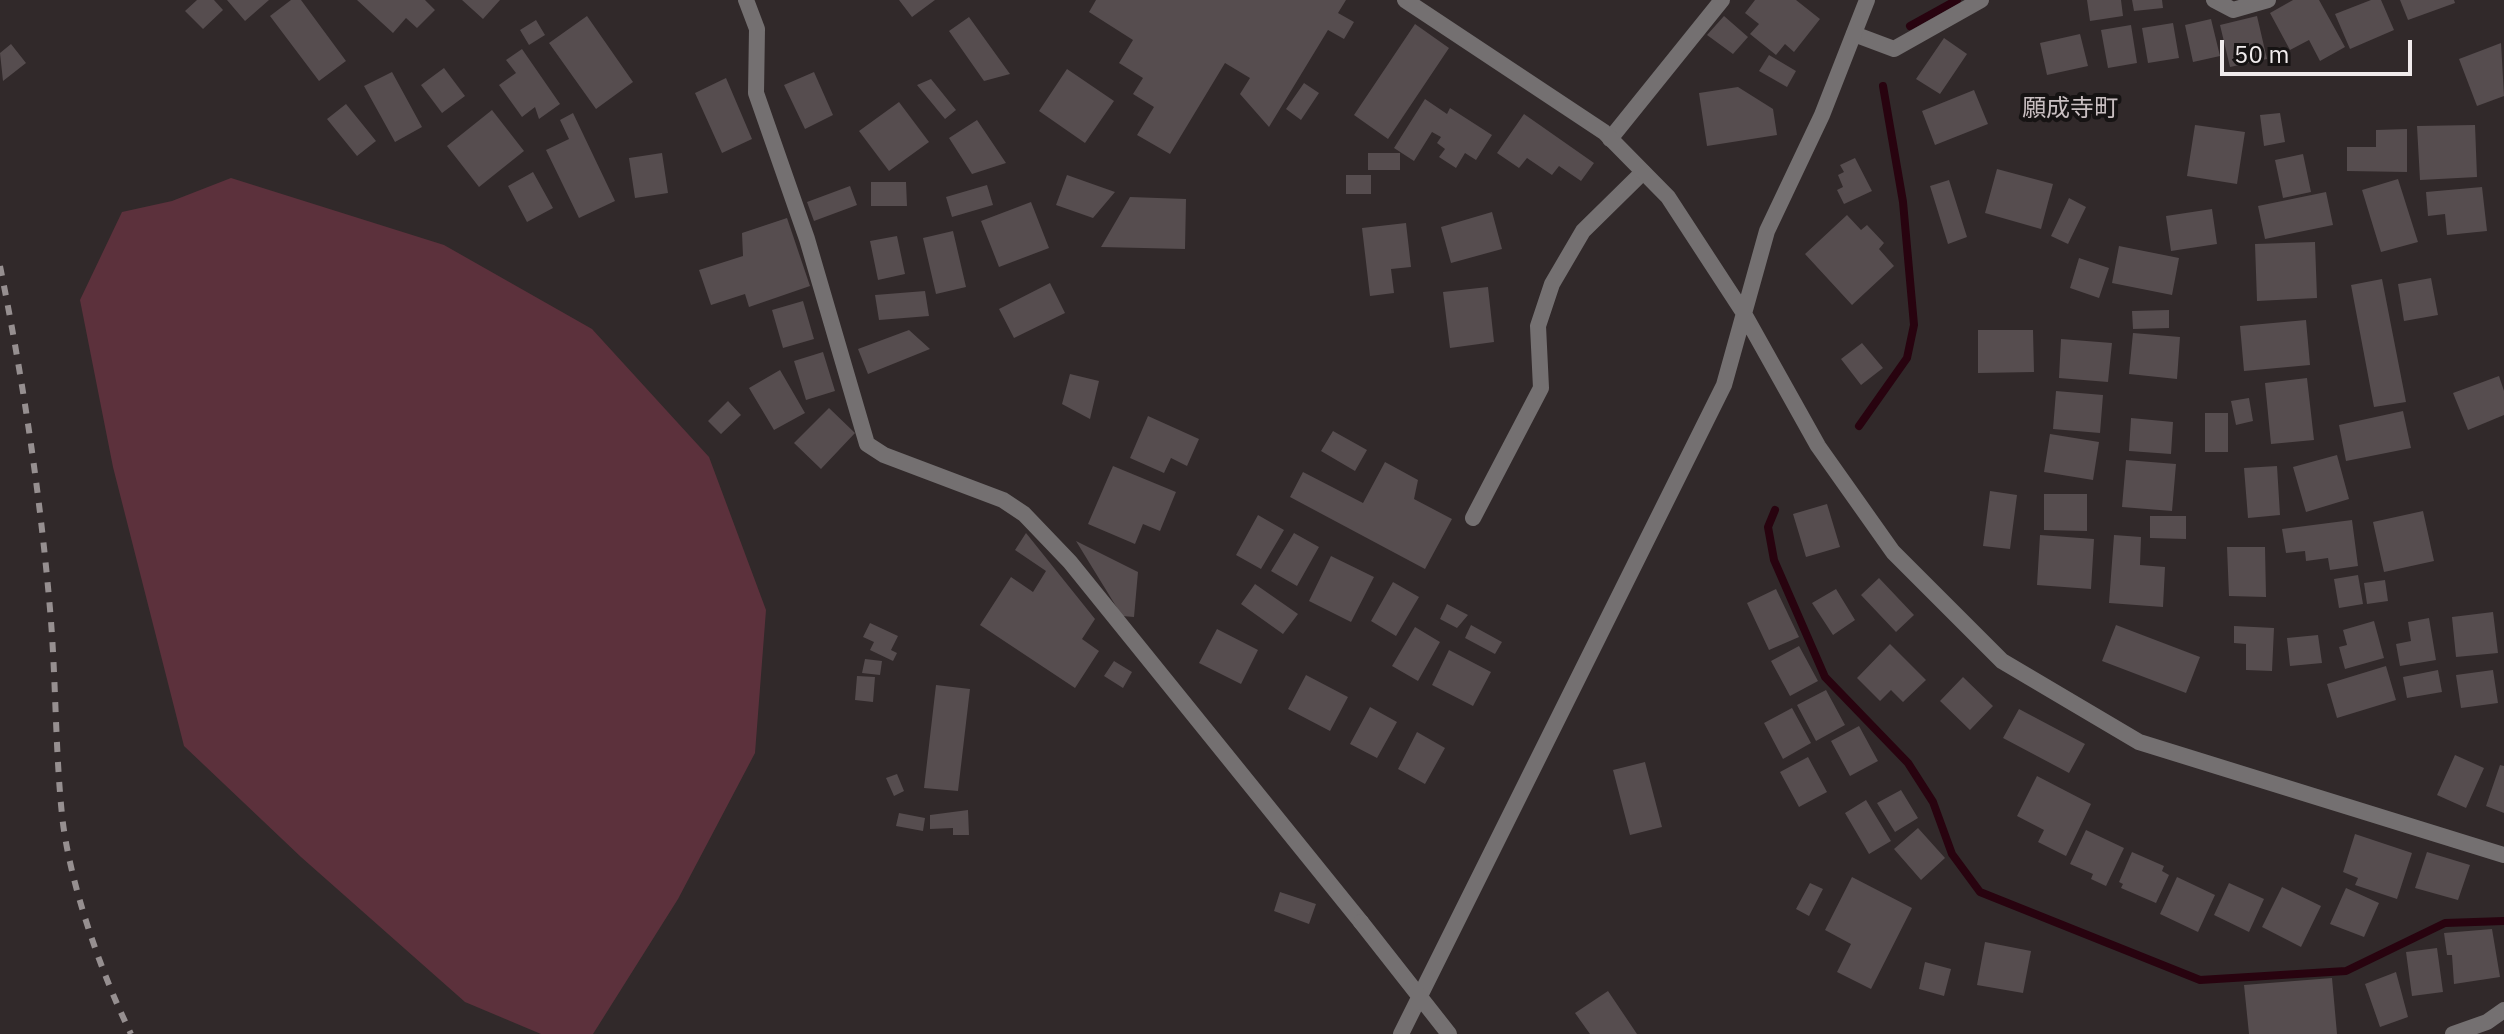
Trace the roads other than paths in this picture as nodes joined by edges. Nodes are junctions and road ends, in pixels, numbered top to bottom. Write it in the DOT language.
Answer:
graph roads {
  1 [pos="746,0"];
  2 [pos="1405,0"];
  3 [pos="1722,0"];
  4 [pos="1867,0"];
  5 [pos="1981,0"];
  6 [pos="2214,0"];
  7 [pos="2268,0"];
  8 [pos="1854,34"];
  9 [pos="1610,139"];
  10 [pos="1643,172"];
  11 [pos="1743,312"];
  12 [pos="1473,518"];
  13 [pos="2504,855"];
  14 [pos="2504,1010"];
  15 [pos="1401,1034"];
  16 [pos="1449,1034"];
  17 [pos="2453,1034"];
  1 -- 16 [label="street, bridge"];
  2 -- 9 [label="street"];
  3 -- 9 [label="street"];
  4 -- 8 [label="street"];
  5 -- 8 [label="street"];
  6 -- 7 [label="street"];
  8 -- 11 [label="street"];
  9 -- 10 [label="street"];
  10 -- 11 [label="street"];
  10 -- 12 [label="street"];
  11 -- 13 [label="street"];
  11 -- 15 [label="street"];
  14 -- 17 [label="street"];
}
